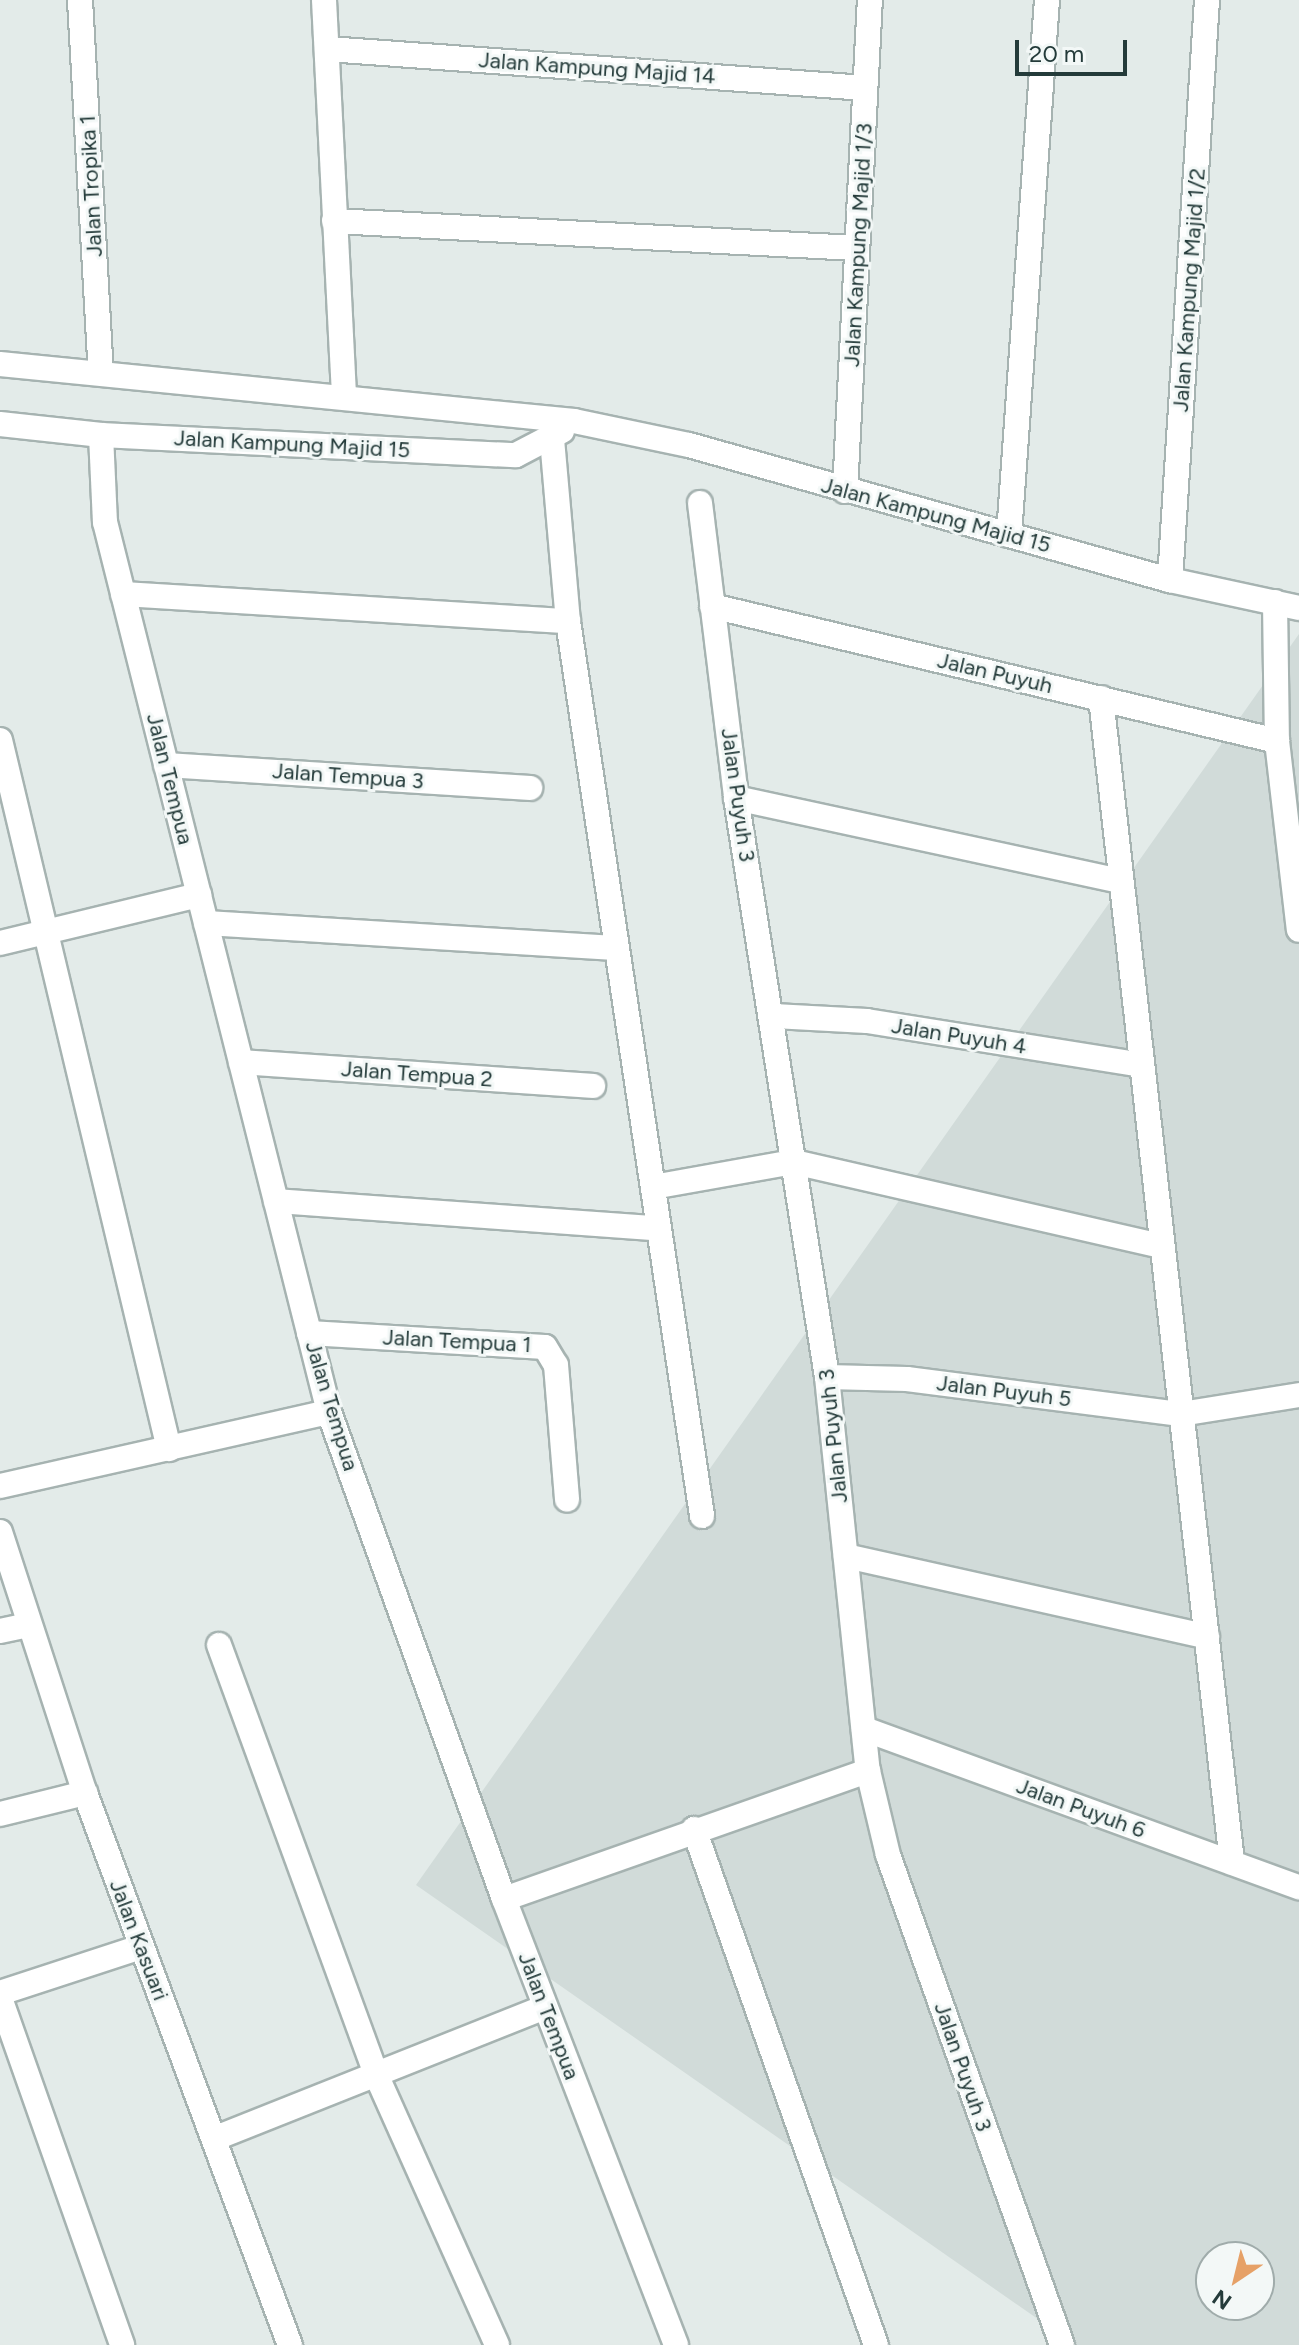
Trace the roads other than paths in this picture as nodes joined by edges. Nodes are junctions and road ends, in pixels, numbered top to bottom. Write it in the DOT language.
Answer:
graph roads {
  1 [pos="80,0"];
  2 [pos="324,0"];
  3 [pos="870,0"];
  4 [pos="1047,0"];
  5 [pos="1207,0"];
  6 [pos="328,49"];
  7 [pos="865,88"];
  8 [pos="334,221"];
  9 [pos="857,248"];
  10 [pos="0,364"];
  11 [pos="101,372"];
  12 [pos="344,395"];
  13 [pos="574,421"];
  14 [pos="0,424"];
  15 [pos="101,435"];
  16 [pos="552,439"];
  17 [pos="845,491"];
  18 [pos="700,503"];
  19 [pos="1009,535"];
  20 [pos="1170,580"];
  21 [pos="123,594"];
  22 [pos="1275,602"];
  23 [pos="712,606"];
  24 [pos="1299,608"];
  25 [pos="568,621"];
  26 [pos="1101,698"];
  27 [pos="0,740"];
  28 [pos="1277,741"];
  29 [pos="166,765"];
  30 [pos="530,788"];
  31 [pos="736,798"];
  32 [pos="1121,881"];
  33 [pos="199,895"];
  34 [pos="206,923"];
  35 [pos="1299,930"];
  36 [pos="43,931"];
  37 [pos="0,943"];
  38 [pos="615,948"];
  39 [pos="774,1016"];
  40 [pos="241,1062"];
  41 [pos="1142,1065"];
  42 [pos="593,1086"];
  43 [pos="794,1162"];
  44 [pos="653,1187"];
  45 [pos="276,1201"];
  46 [pos="657,1228"];
  47 [pos="1162,1246"];
  48 [pos="309,1333"];
  49 [pos="827,1377"];
  50 [pos="1299,1395"];
  51 [pos="329,1412"];
  52 [pos="1181,1414"];
  53 [pos="169,1449"];
  54 [pos="0,1486"];
  55 [pos="567,1500"];
  56 [pos="702,1516"];
  57 [pos="0,1532"];
  58 [pos="846,1556"];
  59 [pos="28,1625"];
  60 [pos="0,1631"];
  61 [pos="1207,1637"];
  62 [pos="219,1645"];
  63 [pos="864,1729"];
  64 [pos="868,1771"];
  65 [pos="85,1793"];
  66 [pos="0,1814"];
  67 [pos="694,1829"];
  68 [pos="1232,1863"];
  69 [pos="1299,1887"];
  70 [pos="504,1899"];
  71 [pos="141,1947"];
  72 [pos="0,1996"];
  73 [pos="545,2007"];
  74 [pos="375,2072"];
  75 [pos="216,2138"];
  76 [pos="122,2345"];
  77 [pos="290,2345"];
  78 [pos="497,2345"];
  79 [pos="676,2345"];
  80 [pos="876,2345"];
  81 [pos="1062,2345"];
  1 -- 11 [label="street, Jalan Tropika 1"];
  2 -- 6 [label="street"];
  3 -- 7 [label="street, Jalan Kampung Majid 1/3"];
  4 -- 19 [label="street"];
  5 -- 20 [label="street, Jalan Kampung Majid 1/2"];
  6 -- 7 [label="street, Jalan Kampung Majid 14"];
  6 -- 8 [label="street"];
  7 -- 9 [label="street, Jalan Kampung Majid 1/3"];
  8 -- 9 [label="street"];
  8 -- 12 [label="street"];
  9 -- 17 [label="street, Jalan Kampung Majid 1/3"];
  10 -- 11 [label="street, Jalan Kampung Majid 15"];
  11 -- 12 [label="street, Jalan Kampung Majid 15"];
  12 -- 13 [label="street, Jalan Kampung Majid 15"];
  13 -- 16 [label="street, Jalan Kampung Majid 15"];
  13 -- 17 [label="street, Jalan Kampung Majid 15"];
  14 -- 15 [label="street, Jalan Kampung Majid 15"];
  15 -- 16 [label="street, Jalan Kampung Majid 15"];
  15 -- 21 [label="street, Jalan Tempua"];
  16 -- 25 [label="street"];
  17 -- 19 [label="street, Jalan Kampung Majid 15"];
  18 -- 23 [label="street, Jalan Puyuh 3"];
  19 -- 20 [label="street, Jalan Kampung Majid 15"];
  20 -- 22 [label="street, Jalan Kampung Majid 15"];
  21 -- 25 [label="street"];
  21 -- 29 [label="street, Jalan Tempua"];
  22 -- 24 [label="street, Jalan Kampung Majid 15"];
  22 -- 28 [label="street"];
  23 -- 26 [label="street, Jalan Puyuh"];
  23 -- 31 [label="street, Jalan Puyuh 3"];
  25 -- 38 [label="street"];
  26 -- 28 [label="street, Jalan Puyuh"];
  26 -- 32 [label="street"];
  27 -- 36 [label="street"];
  28 -- 35 [label="street"];
  29 -- 30 [label="street, Jalan Tempua 3"];
  29 -- 33 [label="street, Jalan Tempua"];
  31 -- 32 [label="street"];
  31 -- 39 [label="street, Jalan Puyuh 3"];
  32 -- 41 [label="street"];
  33 -- 34 [label="street, Jalan Tempua"];
  33 -- 36 [label="street"];
  34 -- 38 [label="street"];
  34 -- 40 [label="street, Jalan Tempua"];
  36 -- 37 [label="street"];
  36 -- 53 [label="street"];
  38 -- 44 [label="street"];
  39 -- 41 [label="street, Jalan Puyuh 4"];
  39 -- 43 [label="street, Jalan Puyuh 3"];
  40 -- 42 [label="street, Jalan Tempua 2"];
  40 -- 45 [label="street, Jalan Tempua"];
  41 -- 47 [label="street"];
  43 -- 44 [label="street"];
  43 -- 47 [label="street"];
  43 -- 49 [label="street, Jalan Puyuh 3"];
  44 -- 46 [label="street"];
  45 -- 46 [label="street"];
  45 -- 48 [label="street, Jalan Tempua"];
  46 -- 56 [label="street"];
  47 -- 52 [label="street"];
  48 -- 51 [label="street, Jalan Tempua"];
  48 -- 55 [label="street, Jalan Tempua 1"];
  49 -- 52 [label="street, Jalan Puyuh 5"];
  49 -- 58 [label="street, Jalan Puyuh 3"];
  50 -- 52 [label="street, Jalan Puyuh 5"];
  51 -- 53 [label="street"];
  51 -- 70 [label="street, Jalan Tempua"];
  52 -- 61 [label="street"];
  53 -- 54 [label="street"];
  57 -- 59 [label="street, Jalan Kasuari"];
  58 -- 61 [label="street"];
  58 -- 63 [label="street, Jalan Puyuh 3"];
  59 -- 60 [label="street"];
  59 -- 65 [label="street, Jalan Kasuari"];
  61 -- 68 [label="street"];
  62 -- 74 [label="street"];
  63 -- 64 [label="street, Jalan Puyuh 3"];
  63 -- 68 [label="street, Jalan Puyuh 6"];
  64 -- 67 [label="street"];
  64 -- 81 [label="street, Jalan Puyuh 3"];
  65 -- 66 [label="street"];
  65 -- 71 [label="street, Jalan Kasuari"];
  67 -- 70 [label="street"];
  67 -- 80 [label="street"];
  68 -- 69 [label="street, Jalan Puyuh 6"];
  70 -- 73 [label="street, Jalan Tempua"];
  71 -- 72 [label="street"];
  71 -- 75 [label="street, Jalan Kasuari"];
  72 -- 76 [label="street"];
  73 -- 74 [label="street"];
  73 -- 79 [label="street, Jalan Tempua"];
  74 -- 75 [label="street"];
  74 -- 78 [label="street"];
  75 -- 77 [label="street, Jalan Kasuari"];
}
